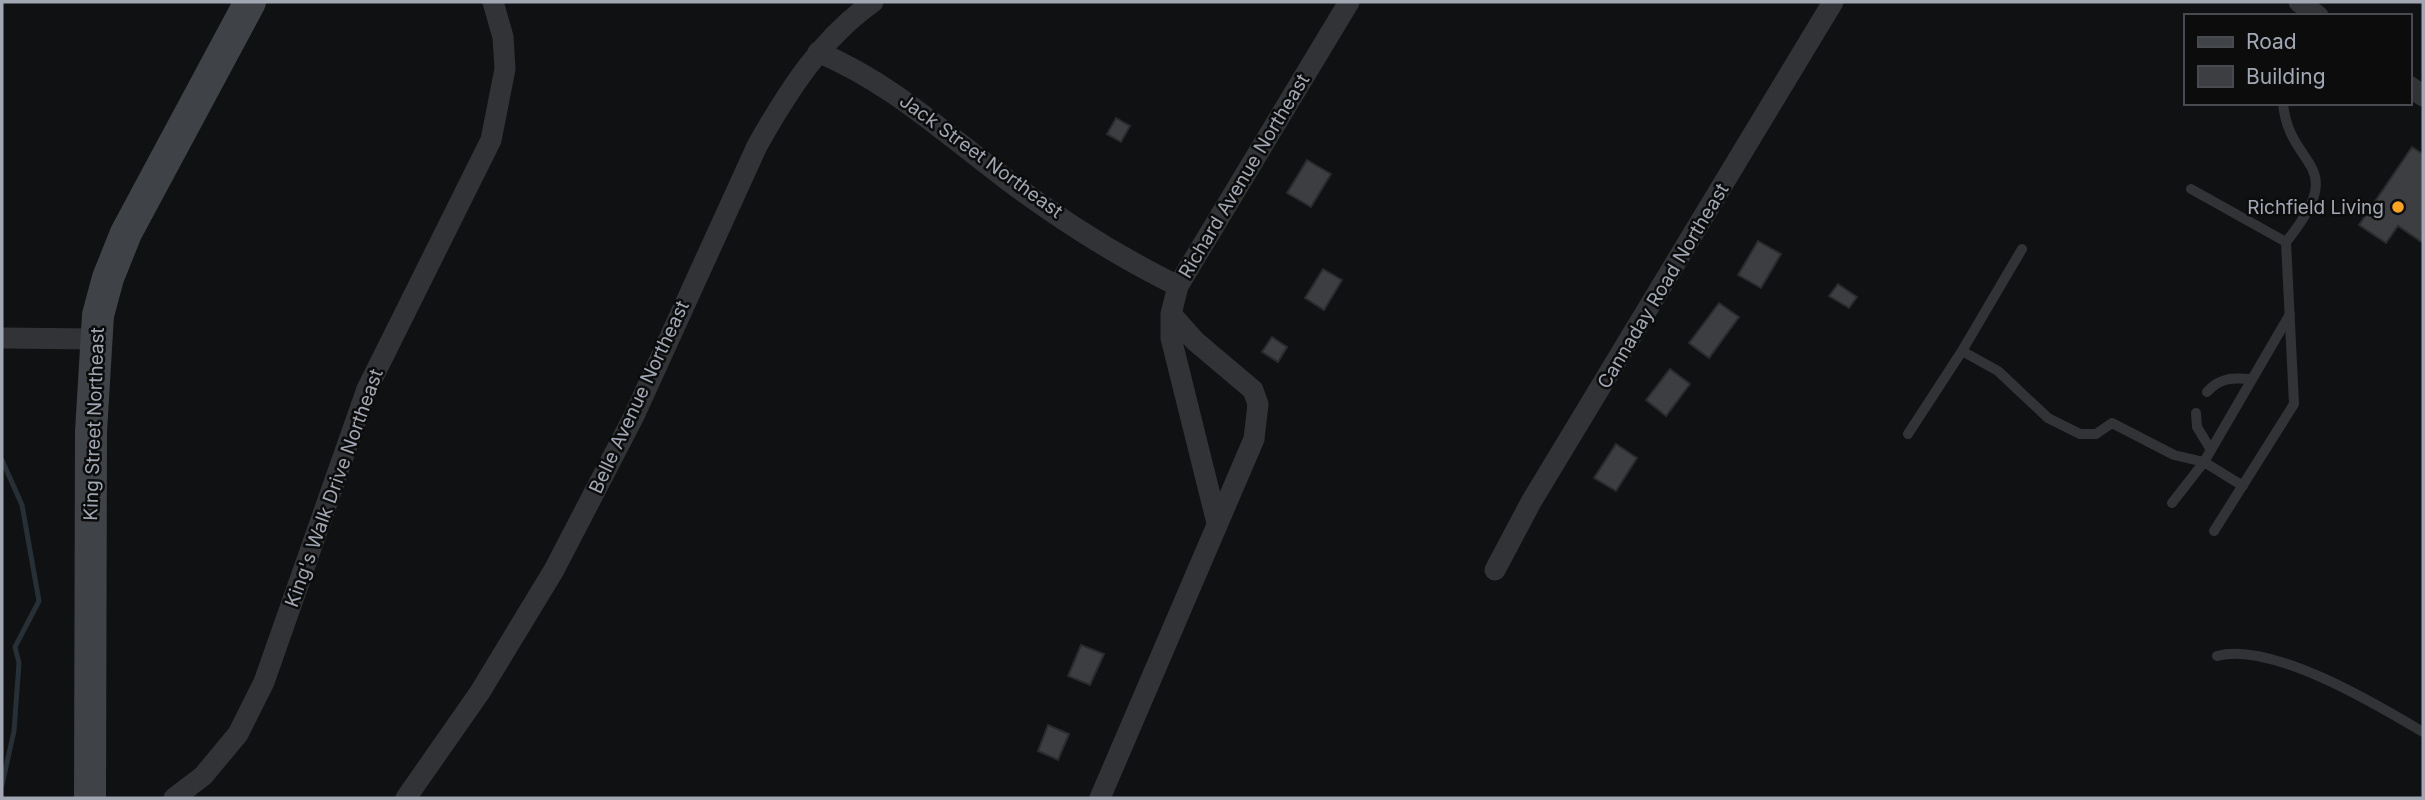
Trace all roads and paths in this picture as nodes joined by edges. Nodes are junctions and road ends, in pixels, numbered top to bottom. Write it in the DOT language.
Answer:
graph roads {
  1 [pos="250,2"];
  2 [pos="493,2"];
  3 [pos="873,2"];
  4 [pos="1349,2"];
  5 [pos="1833,2"];
  6 [pos="818,52"];
  7 [pos="2283,105"];
  8 [pos="2191,189"];
  9 [pos="2286,242"];
  10 [pos="2022,249"];
  11 [pos="1178,286"];
  12 [pos="1171,314"];
  13 [pos="2290,314"];
  14 [pos="2,338"];
  15 [pos="94,339"];
  16 [pos="1962,351"];
  17 [pos="2252,379"];
  18 [pos="2207,392"];
  19 [pos="2196,413"];
  20 [pos="1908,435"];
  21 [pos="2211,450"];
  22 [pos="2204,462"];
  23 [pos="2243,486"];
  24 [pos="2172,503"];
  25 [pos="1217,523"];
  26 [pos="2214,531"];
  27 [pos="1495,570"];
  28 [pos="2217,656"];
  29 [pos="2423,732"];
  30 [pos="90,798"];
  31 [pos="174,798"];
  32 [pos="406,798"];
  33 [pos="1100,798"];
  1 -- 15 [label="street, King Street Northeast"];
  2 -- 31 [label="street, King's Walk Drive Northeast"];
  3 -- 6 [label="street, Belle Avenue Northeast"];
  4 -- 11 [label="street, Richard Avenue Northeast"];
  5 -- 27 [label="street, Cannaday Road Northeast"];
  6 -- 11 [label="street, Jack Street Northeast"];
  6 -- 32 [label="street, Belle Avenue Northeast"];
  7 -- 9 [label="lane"];
  8 -- 9 [label="lane"];
  9 -- 13 [label="lane"];
  10 -- 16 [label="lane"];
  11 -- 12 [label="street, Richard Avenue Northeast"];
  12 -- 25 [label="street, Richard Avenue Northeast"];
  12 -- 25 [label="street"];
  13 -- 17 [label="lane"];
  13 -- 23 [label="lane"];
  14 -- 15 [label="street"];
  15 -- 30 [label="street, King Street Northeast"];
  16 -- 20 [label="lane"];
  16 -- 22 [label="lane"];
  17 -- 18 [label="lane"];
  17 -- 21 [label="lane"];
  19 -- 21 [label="lane"];
  21 -- 22 [label="lane"];
  22 -- 23 [label="lane"];
  22 -- 24 [label="lane"];
  23 -- 26 [label="lane"];
  25 -- 33 [label="street"];
  28 -- 29 [label="lane"];
}
